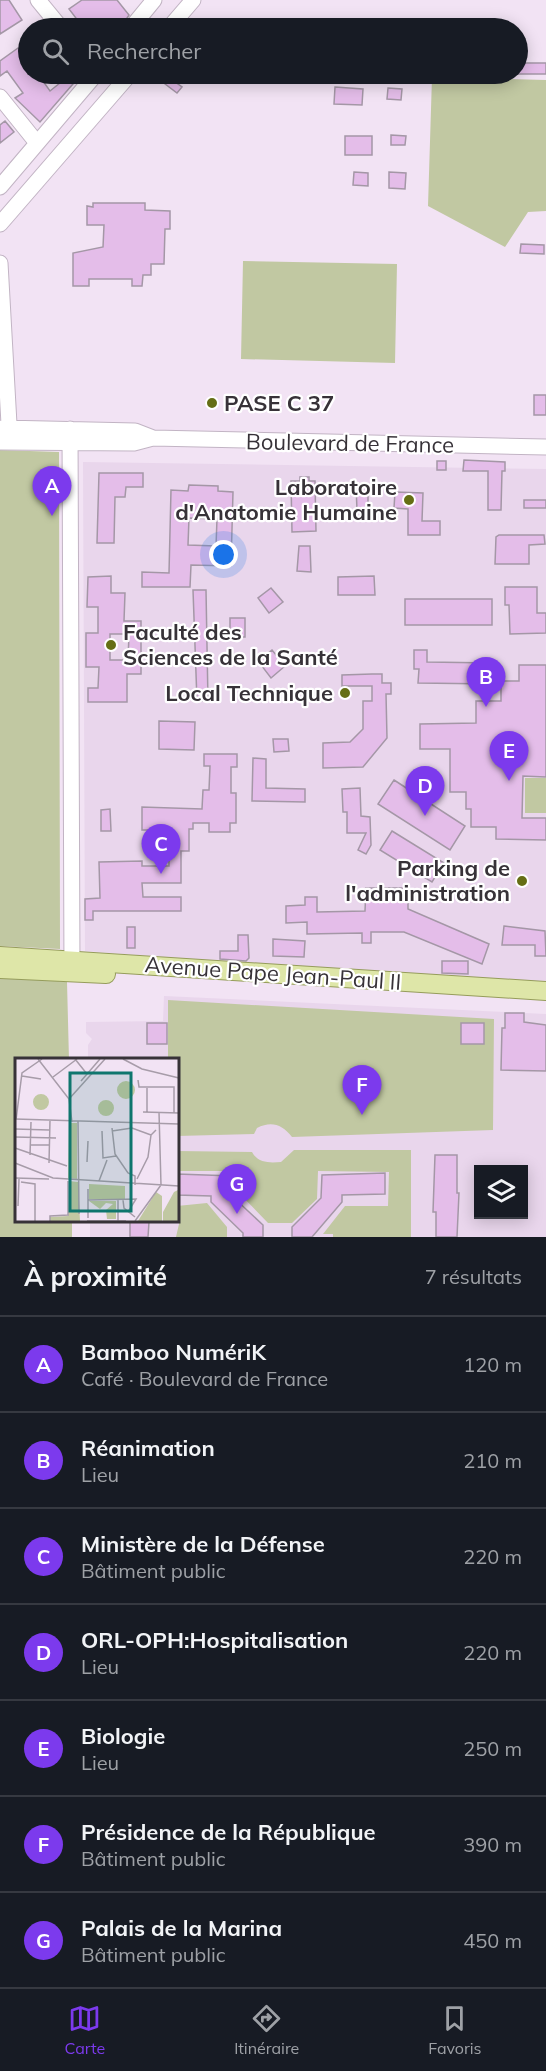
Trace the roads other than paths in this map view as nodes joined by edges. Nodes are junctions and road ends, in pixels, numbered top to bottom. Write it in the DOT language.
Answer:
graph roads {
  1 [pos="38,0"];
  2 [pos="193,0"];
  3 [pos="146,3"];
  4 [pos="53,18"];
  5 [pos="137,18"];
  6 [pos="178,18"];
  7 [pos="87,84"];
  8 [pos="121,84"];
  9 [pos="0,97"];
  10 [pos="37,143"];
  11 [pos="0,187"];
  12 [pos="0,224"];
  13 [pos="0,263"];
  14 [pos="70,429"];
  15 [pos="5,435"];
  16 [pos="153,438"];
  17 [pos="70,445"];
  18 [pos="546,447"];
  19 [pos="0,956"];
  20 [pos="72,966"];
  21 [pos="0,969"];
  22 [pos="546,991"];
  23 [pos="546,1003"];
  1 -- 4 [label="street"];
  2 -- 6 [label="street"];
  3 -- 5 [label="street"];
  7 -- 10 [label="street"];
  8 -- 12 [label="street"];
  9 -- 10 [label="street"];
  10 -- 11 [label="street"];
  13 -- 15 [label="street"];
  14 -- 15 [label="street, Boulevard de France"];
  14 -- 16 [label="street, Boulevard de France"];
  14 -- 17 [label="street"];
  15 -- 17 [label="street, Boulevard de France"];
  16 -- 17 [label="street, Boulevard de France"];
  16 -- 18 [label="street, Boulevard de France"];
  17 -- 20 [label="street"];
  19 -- 20 [label="main road, Avenue Pape Jean-Paul II"];
  20 -- 21 [label="main road, Avenue Pape Jean-Paul II"];
  20 -- 22 [label="main road, Avenue Pape Jean-Paul II"];
  20 -- 23 [label="main road, Avenue Pape Jean-Paul II"];
}
